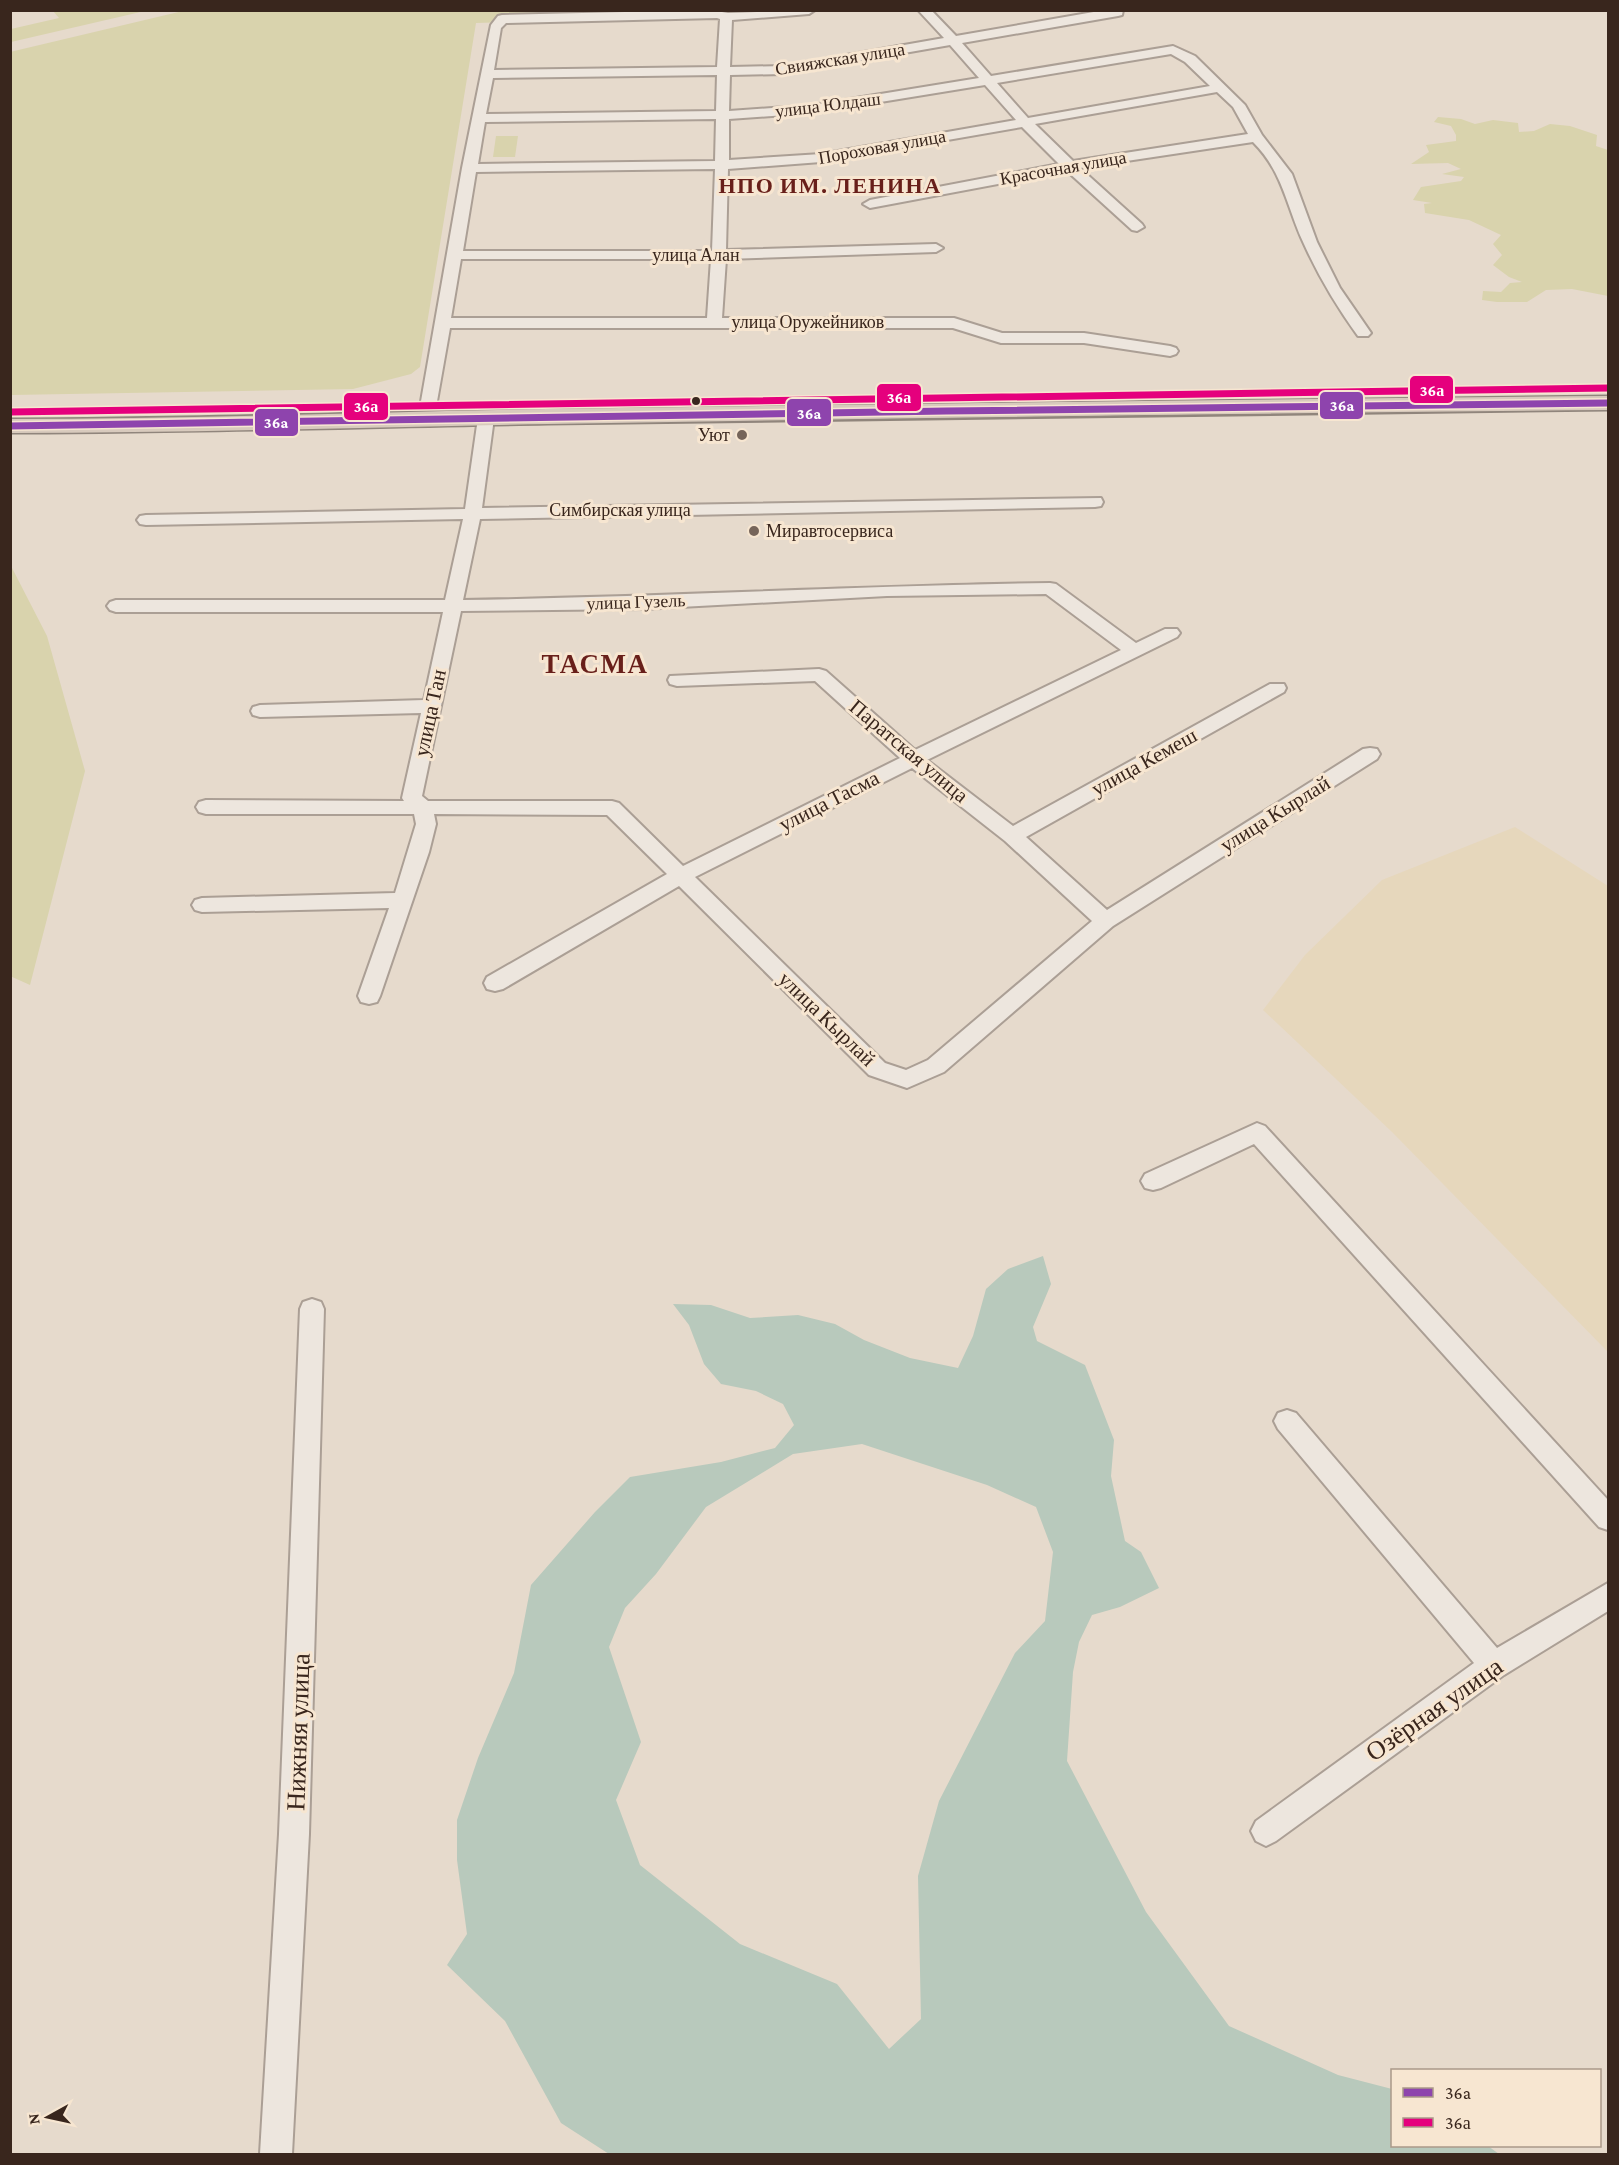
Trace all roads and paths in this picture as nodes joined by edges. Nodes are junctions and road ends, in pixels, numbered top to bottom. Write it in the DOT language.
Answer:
graph roads {
  1 [pos="810,10"];
  2 [pos="924,10"];
  3 [pos="1118,12"];
  4 [pos="721,14"];
  5 [pos="955,41"];
  6 [pos="723,71"];
  7 [pos="487,74"];
  8 [pos="988,82"];
  9 [pos="1219,88"];
  10 [pos="722,115"];
  11 [pos="480,118"];
  12 [pos="1025,121"];
  13 [pos="1256,137"];
  14 [pos="723,165"];
  15 [pos="1069,166"];
  16 [pos="469,168"];
  17 [pos="870,204"];
  18 [pos="1137,227"];
  19 [pos="936,248"];
  20 [pos="455,255"];
  21 [pos="721,255"];
  22 [pos="443,322"];
  23 [pos="714,322"];
  24 [pos="1363,333"];
  25 [pos="1170,351"];
  26 [pos="1608,388"];
  27 [pos="1608,403"];
  28 [pos="1484,405"];
  29 [pos="428,407"];
  30 [pos="1608,412"];
  31 [pos="14,417"];
  32 [pos="486,418"];
  33 [pos="1095,502"];
  34 [pos="473,513"];
  35 [pos="146,520"];
  36 [pos="116,606"];
  37 [pos="452,606"];
  38 [pos="1171,633"];
  39 [pos="1135,651"];
  40 [pos="677,680"];
  41 [pos="1277,688"];
  42 [pos="432,705"];
  43 [pos="260,711"];
  44 [pos="1370,754"];
  45 [pos="913,759"];
  46 [pos="206,807"];
  47 [pos="423,807"];
  48 [pos="1012,836"];
  49 [pos="680,876"];
  50 [pos="402,900"];
  51 [pos="202,905"];
  52 [pos="1106,921"];
  53 [pos="495,983"];
  54 [pos="369,996"];
  55 [pos="1153,1181"];
  56 [pos="312,1309"];
  57 [pos="1287,1421"];
  58 [pos="1608,1518"];
  59 [pos="1608,1596"];
  60 [pos="1494,1665"];
  61 [pos="1266,1831"];
  62 [pos="276,2154"];
  1 -- 4 [label="street"];
  2 -- 5 [label="street"];
  3 -- 5 [label="street, Свияжская улица"];
  4 -- 6 [label="street"];
  4 -- 7 [label="street"];
  5 -- 6 [label="street, Свияжская улица"];
  5 -- 8 [label="street"];
  6 -- 7 [label="street, Свияжская улица"];
  6 -- 10 [label="street"];
  7 -- 11 [label="street"];
  8 -- 9 [label="street, улица Юлдаш"];
  8 -- 10 [label="street, улица Юлдаш"];
  8 -- 12 [label="street"];
  9 -- 12 [label="street, Пороховая улица"];
  9 -- 13 [label="street"];
  10 -- 11 [label="street, улица Юлдаш"];
  10 -- 14 [label="street"];
  11 -- 16 [label="street"];
  12 -- 14 [label="street, Пороховая улица"];
  12 -- 15 [label="street"];
  13 -- 15 [label="street, Красочная улица"];
  13 -- 24 [label="street"];
  14 -- 16 [label="street, Пороховая улица"];
  14 -- 21 [label="street"];
  15 -- 17 [label="street, Красочная улица"];
  15 -- 18 [label="street"];
  16 -- 20 [label="street"];
  19 -- 21 [label="street, улица Алан"];
  20 -- 21 [label="street, улица Алан"];
  20 -- 22 [label="street"];
  21 -- 23 [label="street"];
  22 -- 23 [label="street, улица Оружейников"];
  22 -- 29 [label="street"];
  23 -- 25 [label="street, улица Оружейников"];
  26 -- 29 [label="highway"];
  27 -- 28 [label="highway"];
  28 -- 30 [label="highway"];
  28 -- 32 [label="highway"];
  29 -- 31 [label="highway"];
  31 -- 32 [label="highway"];
  32 -- 34 [label="street, улица Тан"];
  33 -- 34 [label="street, Симбирская улица"];
  34 -- 35 [label="street, Симбирская улица"];
  34 -- 37 [label="street, улица Тан"];
  36 -- 37 [label="street, улица Гузель"];
  37 -- 39 [label="street, улица Гузель"];
  37 -- 42 [label="street, улица Тан"];
  38 -- 39 [label="street, улица Тасма"];
  39 -- 45 [label="street, улица Тасма"];
  40 -- 45 [label="street, Паратская улица"];
  41 -- 48 [label="street, улица Кемеш"];
  42 -- 43 [label="street"];
  42 -- 47 [label="street, улица Тан"];
  44 -- 52 [label="street, улица Кырлай"];
  45 -- 48 [label="street, Паратская улица"];
  45 -- 49 [label="street, улица Тасма"];
  46 -- 47 [label="street, улица Кырлай"];
  47 -- 49 [label="street, улица Кырлай"];
  47 -- 50 [label="street, улица Тан"];
  48 -- 52 [label="street, Паратская улица"];
  49 -- 52 [label="street, улица Кырлай"];
  49 -- 53 [label="street, улица Тасма"];
  50 -- 51 [label="street"];
  50 -- 54 [label="street, улица Тан"];
  55 -- 58 [label="street"];
  56 -- 62 [label="street, Нижняя улица"];
  57 -- 60 [label="street"];
  59 -- 60 [label="street, Озёрная улица"];
  60 -- 61 [label="street, Озёрная улица"];
}
